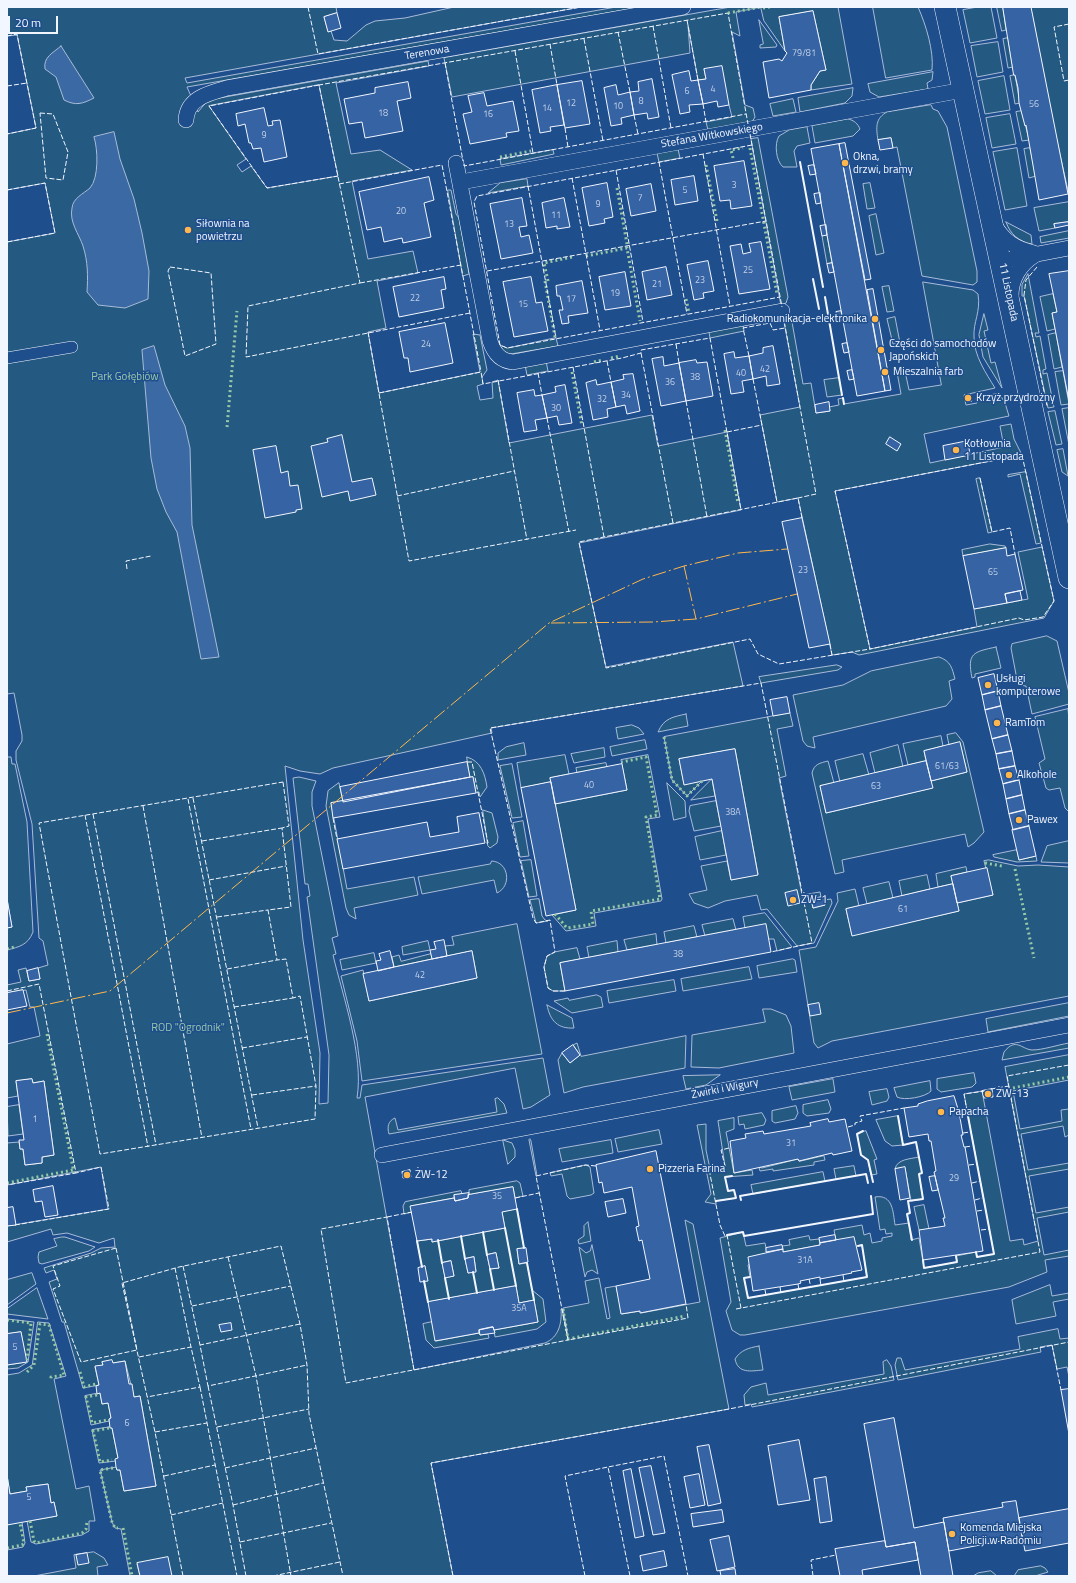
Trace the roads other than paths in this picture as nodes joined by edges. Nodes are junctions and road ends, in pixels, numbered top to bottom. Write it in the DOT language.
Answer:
graph roads {
  1 [pos="683,7"];
  2 [pos="945,7"];
  3 [pos="963,90"];
  4 [pos="186,120"];
  5 [pos="456,163"];
  6 [pos="461,182"];
  7 [pos="991,218"];
  8 [pos="1069,248"];
  9 [pos="1037,254"];
  10 [pos="1001,261"];
  11 [pos="1010,303"];
  12 [pos="782,311"];
  13 [pos="72,347"];
  14 [pos="7,358"];
  15 [pos="1069,578"];
  16 [pos="1069,1024"];
  17 [pos="382,1155"];
  1 -- 4 [label="street, Terenowa"];
  2 -- 3 [label="main road, 11 Listopada"];
  3 -- 6 [label="street, Stefana Witkowskiego"];
  3 -- 7 [label="main road, 11 Listopada"];
  5 -- 6 [label="street"];
  6 -- 12 [label="street"];
  7 -- 9 [label="street"];
  7 -- 10 [label="main road, 11 Listopada"];
  8 -- 9 [label="street"];
  9 -- 10 [label="street"];
  9 -- 11 [label="street"];
  10 -- 11 [label="main road, 11 Listopada"];
  11 -- 15 [label="main road, 11 Listopada"];
  13 -- 14 [label="street"];
  16 -- 17 [label="street, Żwirki i Wigury"];
}
